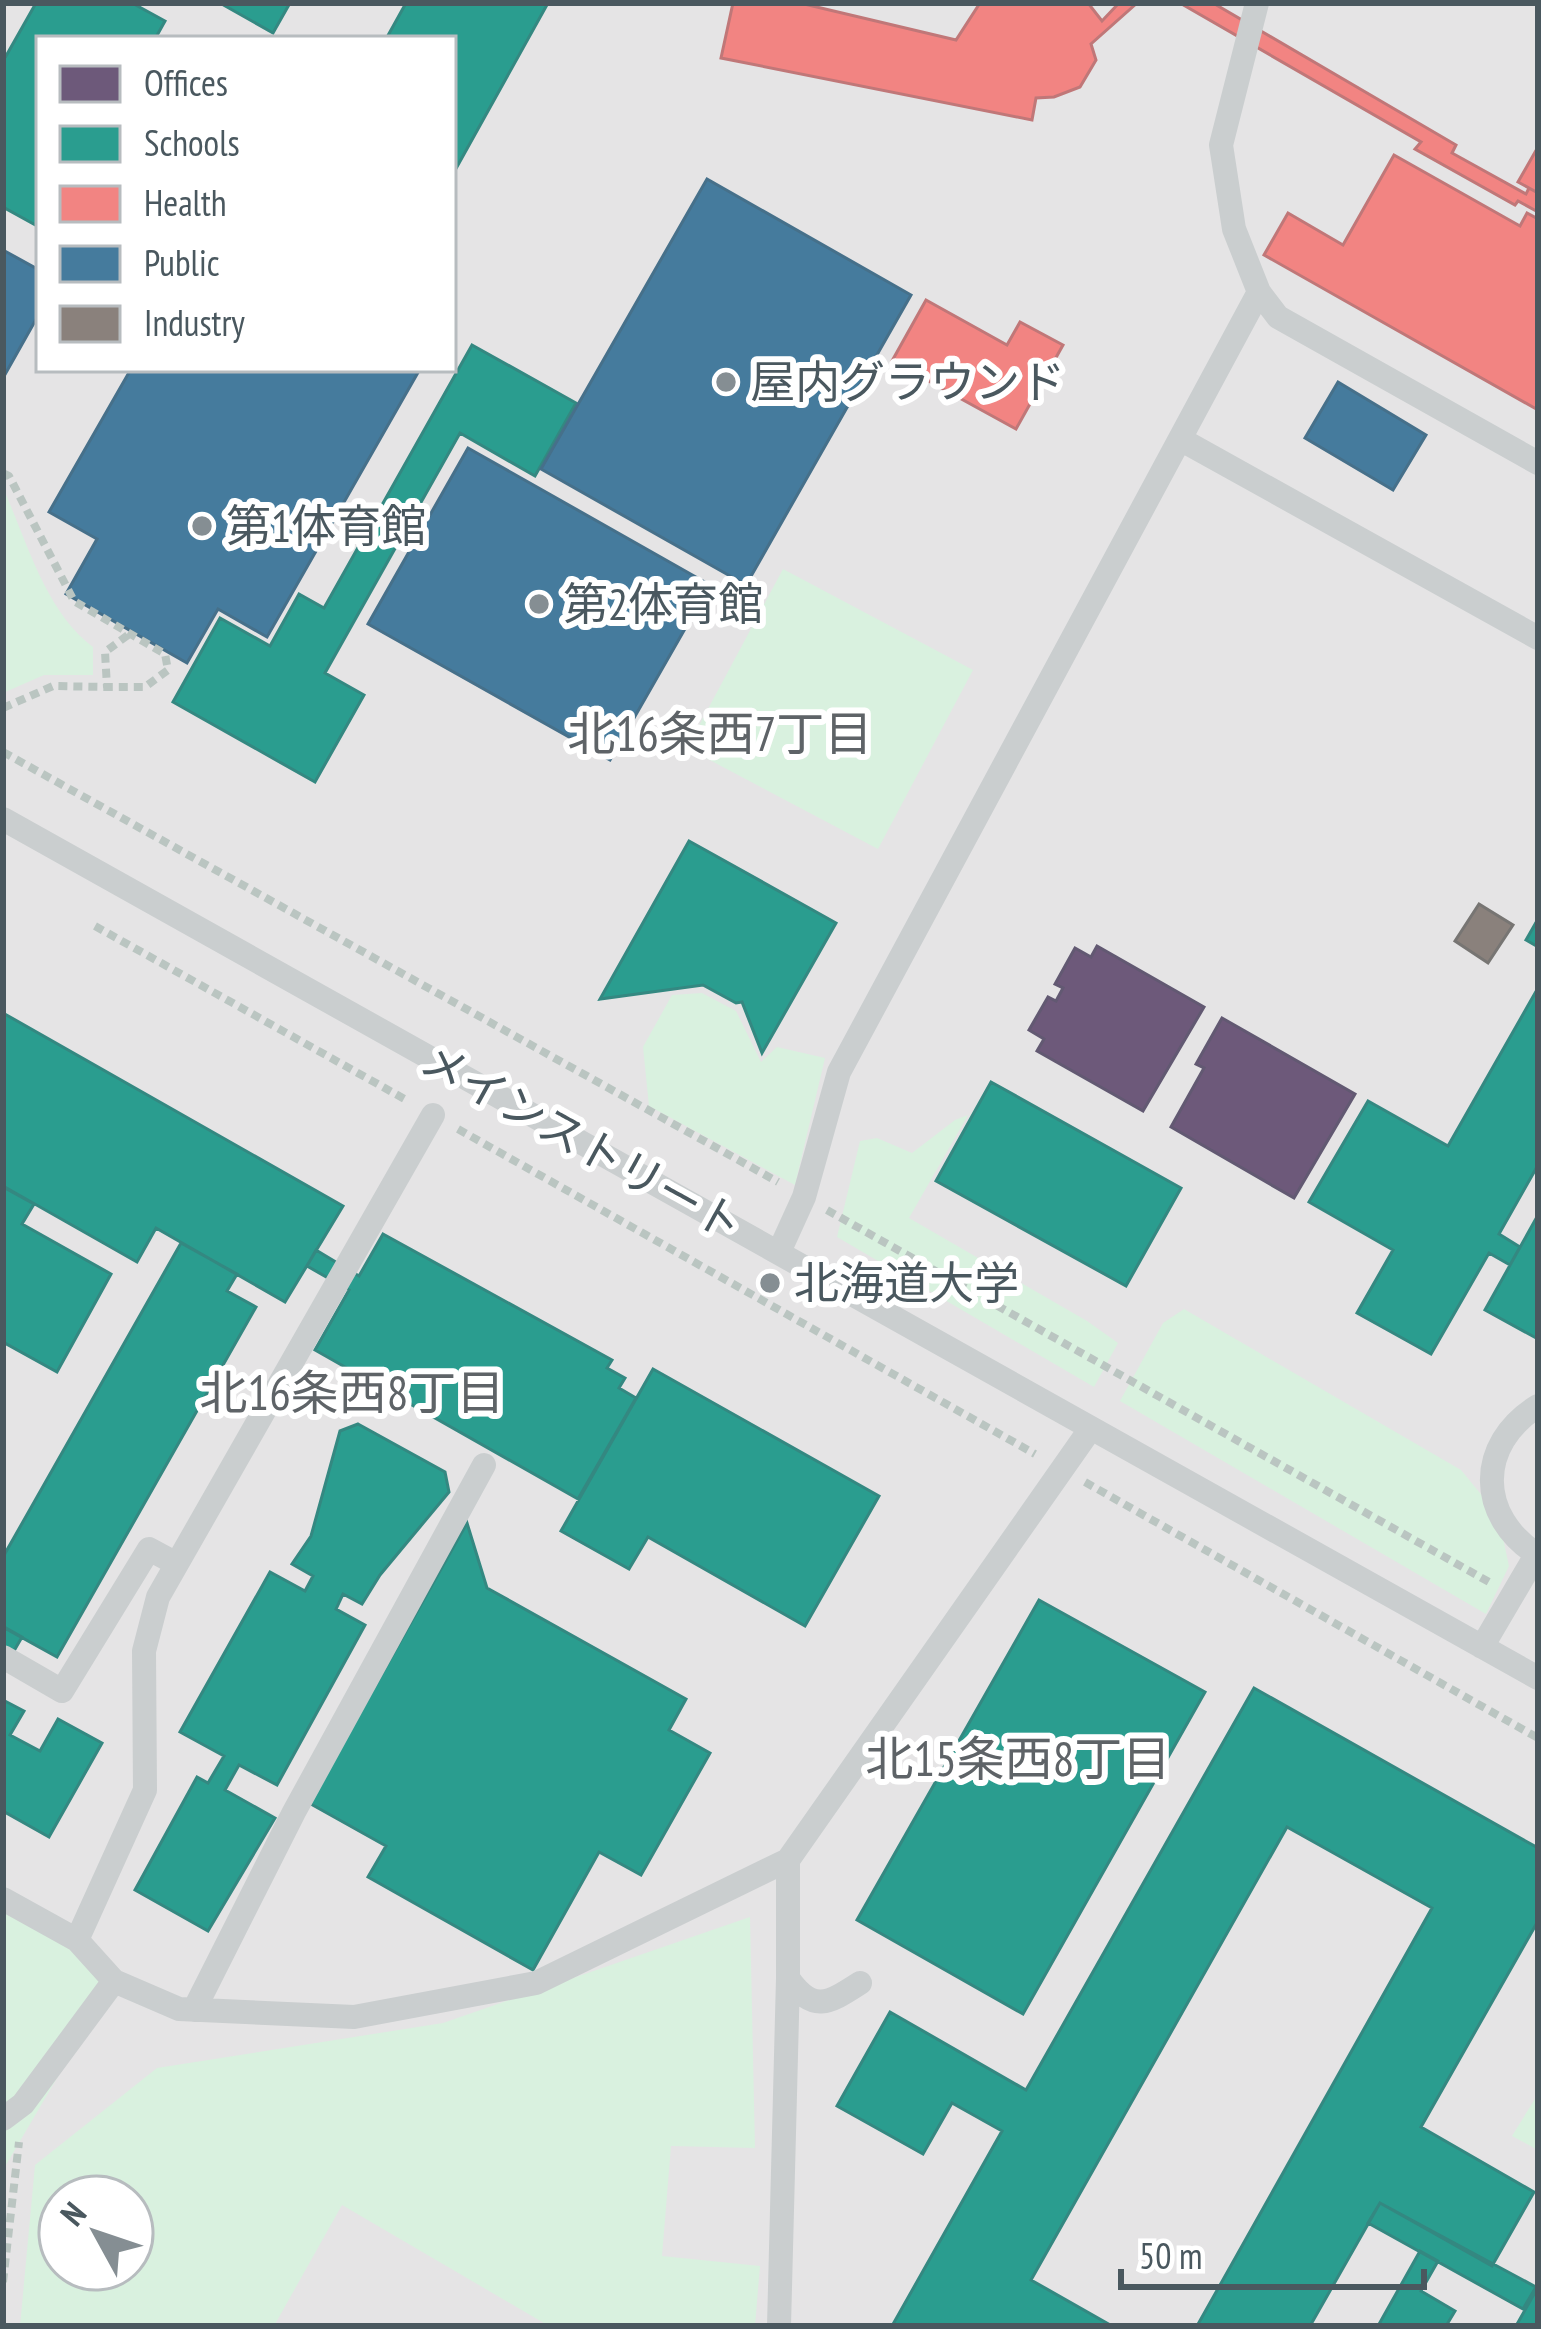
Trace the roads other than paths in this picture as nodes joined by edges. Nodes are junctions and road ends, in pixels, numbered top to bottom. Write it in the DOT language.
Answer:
graph roads {
  1 [pos="1257,3"];
  2 [pos="1259,292"];
  3 [pos="1180,439"];
  4 [pos="1538,463"];
  5 [pos="1538,638"];
  6 [pos="3,819"];
  7 [pos="433,1115"];
  8 [pos="778,1252"];
  9 [pos="1538,1406"];
  10 [pos="1091,1428"];
  11 [pos="484,1465"];
  12 [pos="1537,1555"];
  13 [pos="175,1564"];
  14 [pos="1482,1646"];
  15 [pos="3,1657"];
  16 [pos="1538,1678"];
  17 [pos="788,1860"];
  18 [pos="3,1899"];
  19 [pos="77,1940"];
  20 [pos="788,1978"];
  21 [pos="114,1981"];
  22 [pos="860,1983"];
  23 [pos="194,2010"];
  24 [pos="13,2111"];
  25 [pos="779,2326"];
  1 -- 2 [label="lane"];
  2 -- 3 [label="lane"];
  2 -- 4 [label="lane"];
  3 -- 5 [label="lane"];
  3 -- 8 [label="lane"];
  6 -- 8 [label="lane, メインストリート"];
  7 -- 13 [label="lane"];
  8 -- 10 [label="lane, メインストリート"];
  9 -- 12 [label="lane"];
  10 -- 14 [label="lane, メインストリート"];
  10 -- 17 [label="lane"];
  11 -- 23 [label="lane"];
  12 -- 14 [label="lane"];
  13 -- 15 [label="lane"];
  13 -- 19 [label="lane"];
  14 -- 16 [label="lane, メインストリート"];
  17 -- 20 [label="lane"];
  17 -- 23 [label="lane"];
  18 -- 19 [label="lane"];
  19 -- 21 [label="lane"];
  20 -- 22 [label="lane"];
  20 -- 25 [label="lane"];
  21 -- 23 [label="lane"];
  21 -- 24 [label="lane"];
}
